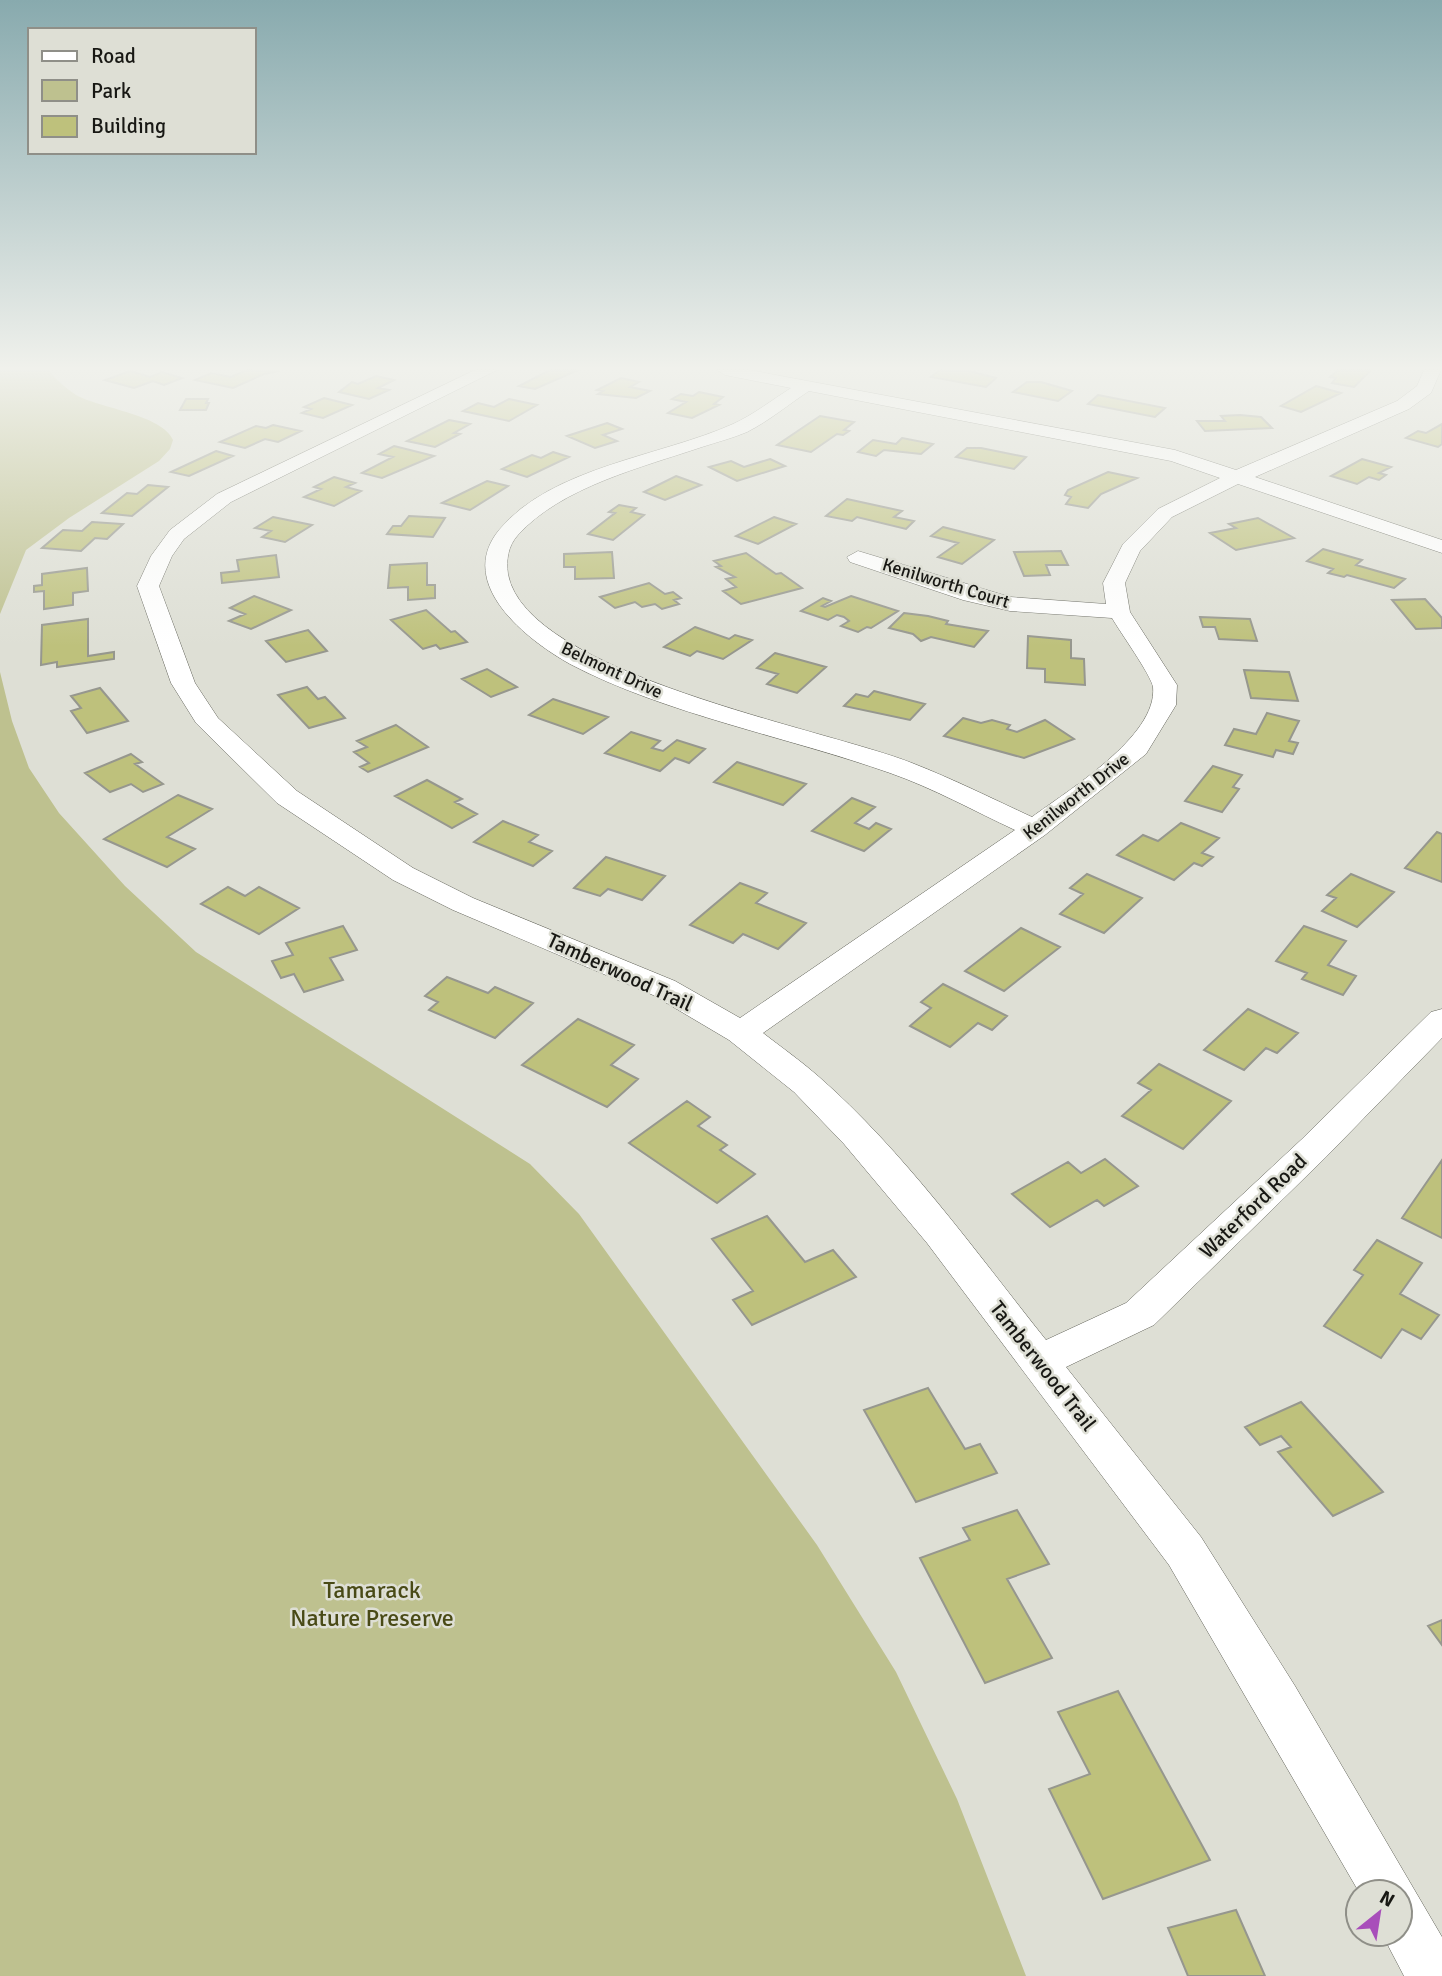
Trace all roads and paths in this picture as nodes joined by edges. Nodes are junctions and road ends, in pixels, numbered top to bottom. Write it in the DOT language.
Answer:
graph roads {
  1 [pos="297,462"];
  2 [pos="639,462"];
  3 [pos="1190,462"];
  4 [pos="1273,462"];
  5 [pos="1240,477"];
  6 [pos="1442,547"];
  7 [pos="858,556"];
  8 [pos="1119,612"];
  9 [pos="1035,829"];
  10 [pos="1442,1019"];
  11 [pos="741,1033"];
  12 [pos="1040,1362"];
  13 [pos="1380,1878"];
  14 [pos="1414,1940"];
  15 [pos="1433,1976"];
  1 -- 11 [label="street, Tamberwood Trail"];
  2 -- 9 [label="street, Belmont Drive"];
  3 -- 5 [label="street"];
  4 -- 5 [label="street, Kenilworth Drive"];
  5 -- 6 [label="street"];
  5 -- 8 [label="street, Kenilworth Drive"];
  7 -- 8 [label="street, Kenilworth Court"];
  8 -- 9 [label="street, Kenilworth Drive"];
  9 -- 11 [label="street, Kenilworth Drive"];
  10 -- 12 [label="street, Waterford Road"];
  11 -- 12 [label="street, Tamberwood Trail"];
  12 -- 13 [label="street, Tamberwood Trail"];
  14 -- 15 [label="street"];
}
